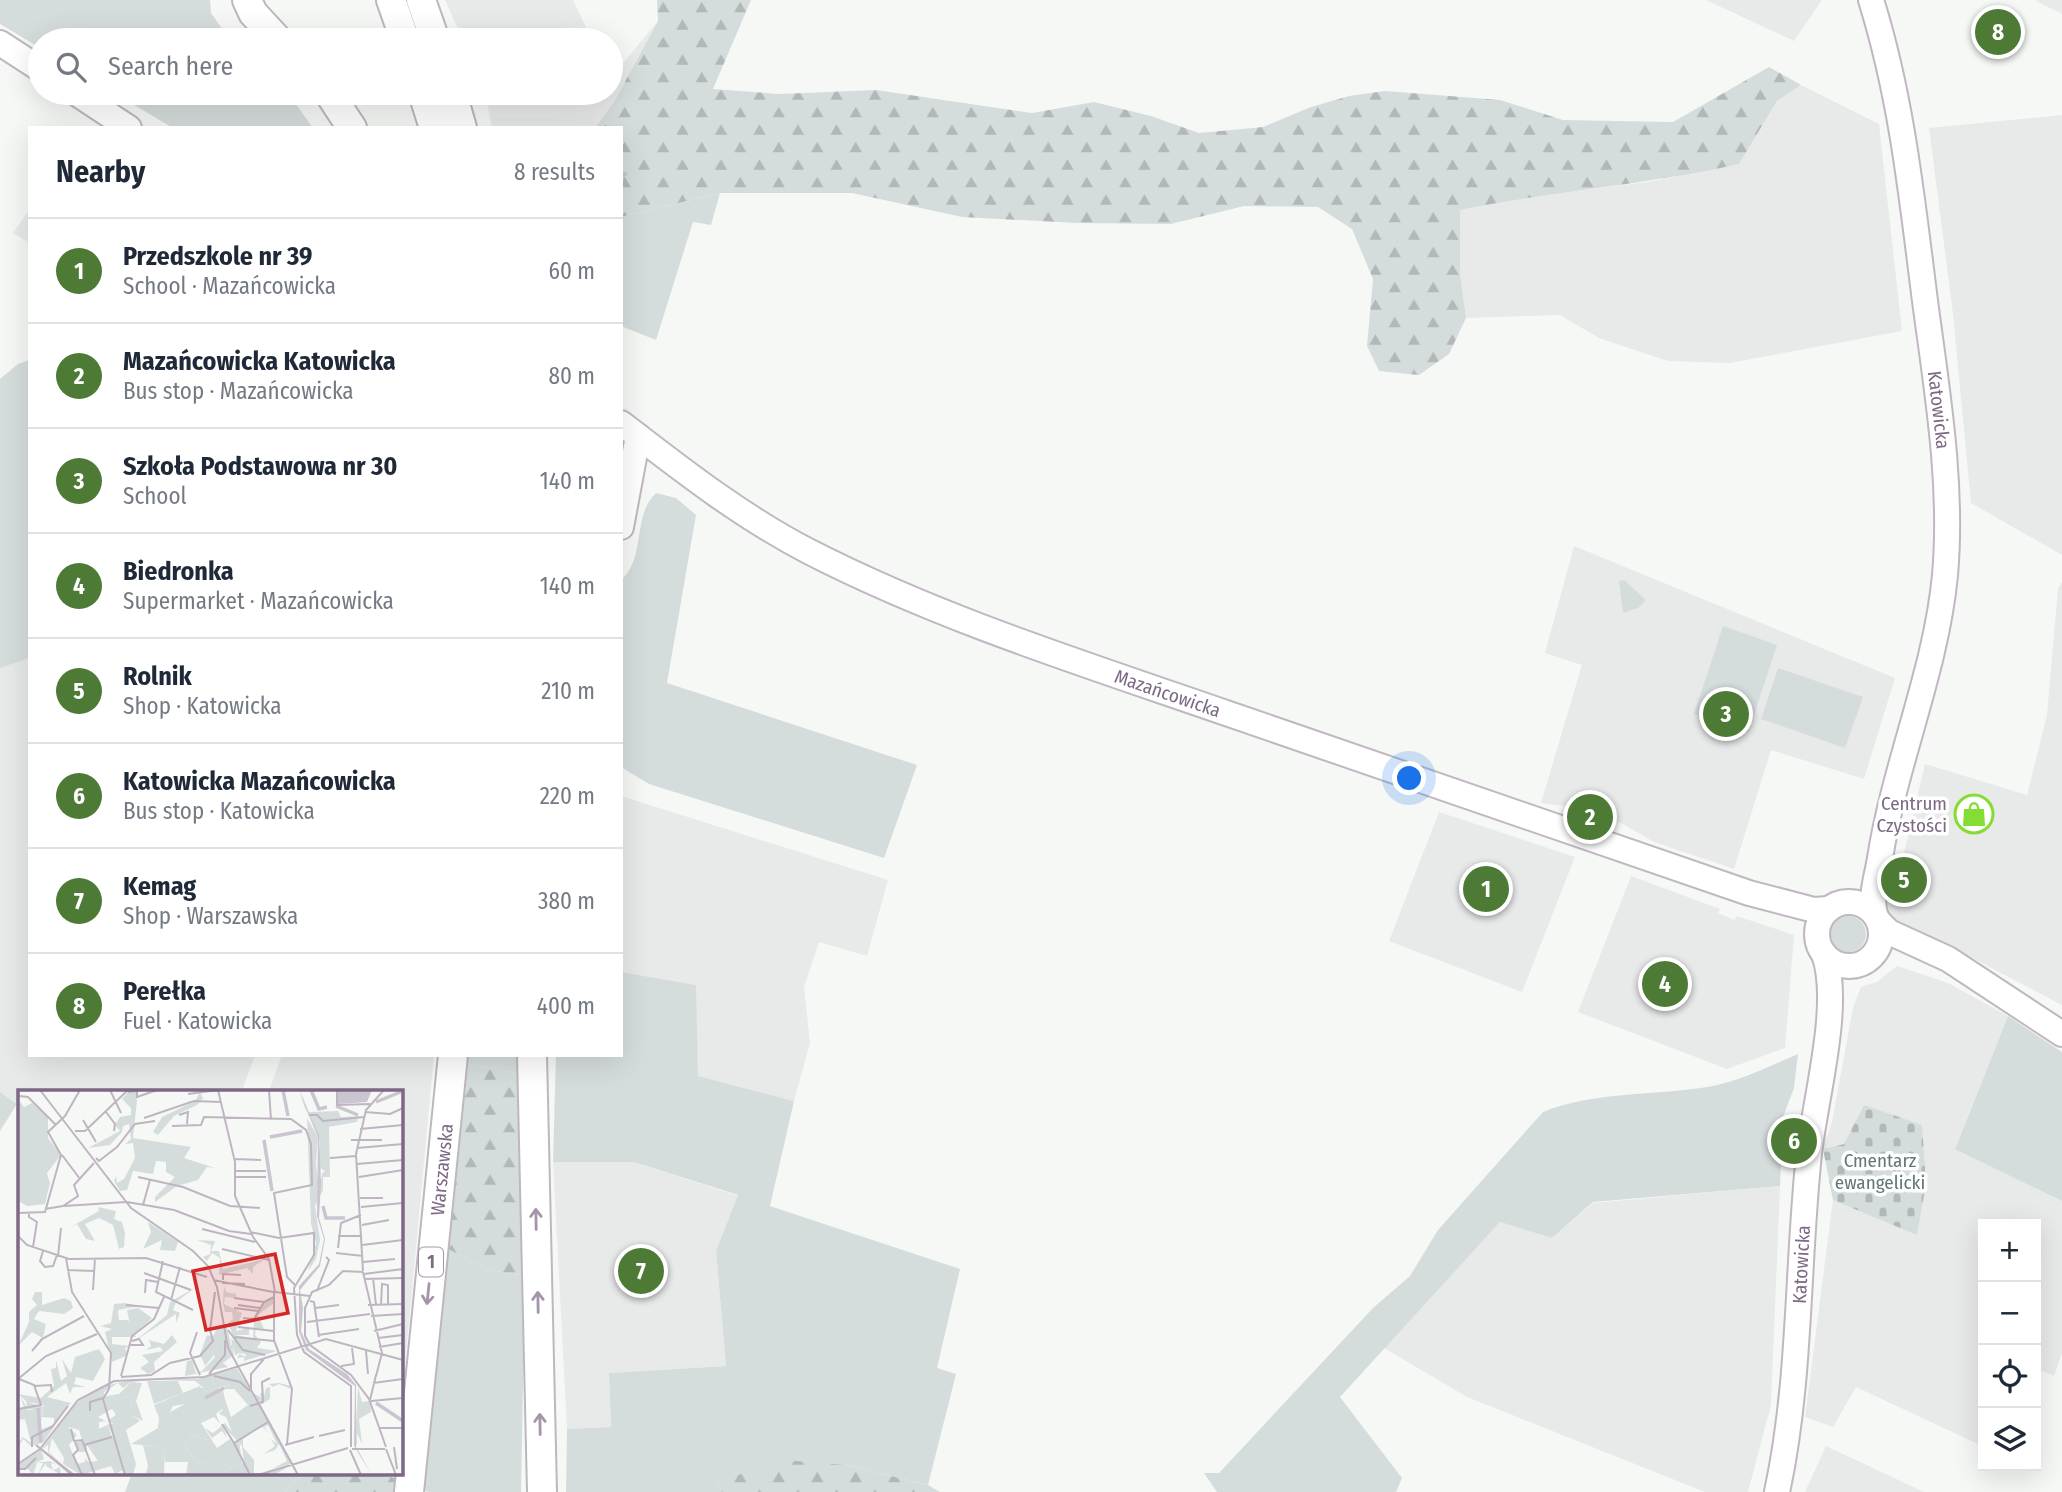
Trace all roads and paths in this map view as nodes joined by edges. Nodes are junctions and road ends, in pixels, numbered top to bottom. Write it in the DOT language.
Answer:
graph roads {
  1 [pos="247,0"];
  2 [pos="391,0"];
  3 [pos="421,0"];
  4 [pos="1871,0"];
  5 [pos="267,28"];
  6 [pos="401,28"];
  7 [pos="431,28"];
  8 [pos="0,43"];
  9 [pos="28,61"];
  10 [pos="94,105"];
  11 [pos="427,105"];
  12 [pos="455,105"];
  13 [pos="126,126"];
  14 [pos="433,126"];
  15 [pos="461,126"];
  16 [pos="630,430"];
  17 [pos="623,505"];
  18 [pos="1886,820"];
  19 [pos="1749,893"];
  20 [pos="1837,906"];
  21 [pos="1877,918"];
  22 [pos="1821,946"];
  23 [pos="1865,962"];
  24 [pos="1964,971"];
  25 [pos="2062,1034"];
  26 [pos="1826,1038"];
  27 [pos="453,1057"];
  28 [pos="532,1057"];
  29 [pos="409,1492"];
  30 [pos="541,1492"];
  31 [pos="1777,1492"];
  1 -- 5 [label="main road"];
  2 -- 6 [label="main road"];
  3 -- 7 [label="main road"];
  4 -- 18 [label="street, Katowicka"];
  8 -- 9 [label="street"];
  10 -- 13 [label="street"];
  11 -- 14 [label="main road"];
  12 -- 15 [label="main road"];
  16 -- 17 [label="street"];
  16 -- 19 [label="street, Mazańcowicka"];
  18 -- 20 [label="street, Katowicka"];
  18 -- 21 [label="street, Katowicka"];
  19 -- 20 [label="street, Mazańcowicka"];
  19 -- 22 [label="street, Mazańcowicka"];
  20 -- 21 [label="street"];
  20 -- 22 [label="street"];
  21 -- 23 [label="street"];
  21 -- 24 [label="street"];
  22 -- 23 [label="street"];
  22 -- 26 [label="street, Katowicka"];
  23 -- 24 [label="street"];
  23 -- 26 [label="street, Katowicka"];
  24 -- 25 [label="street"];
  26 -- 31 [label="street, Katowicka"];
  27 -- 29 [label="main road, Warszawska / 1, one-way"];
  30 -- 28 [label="main road, one-way"];
}
